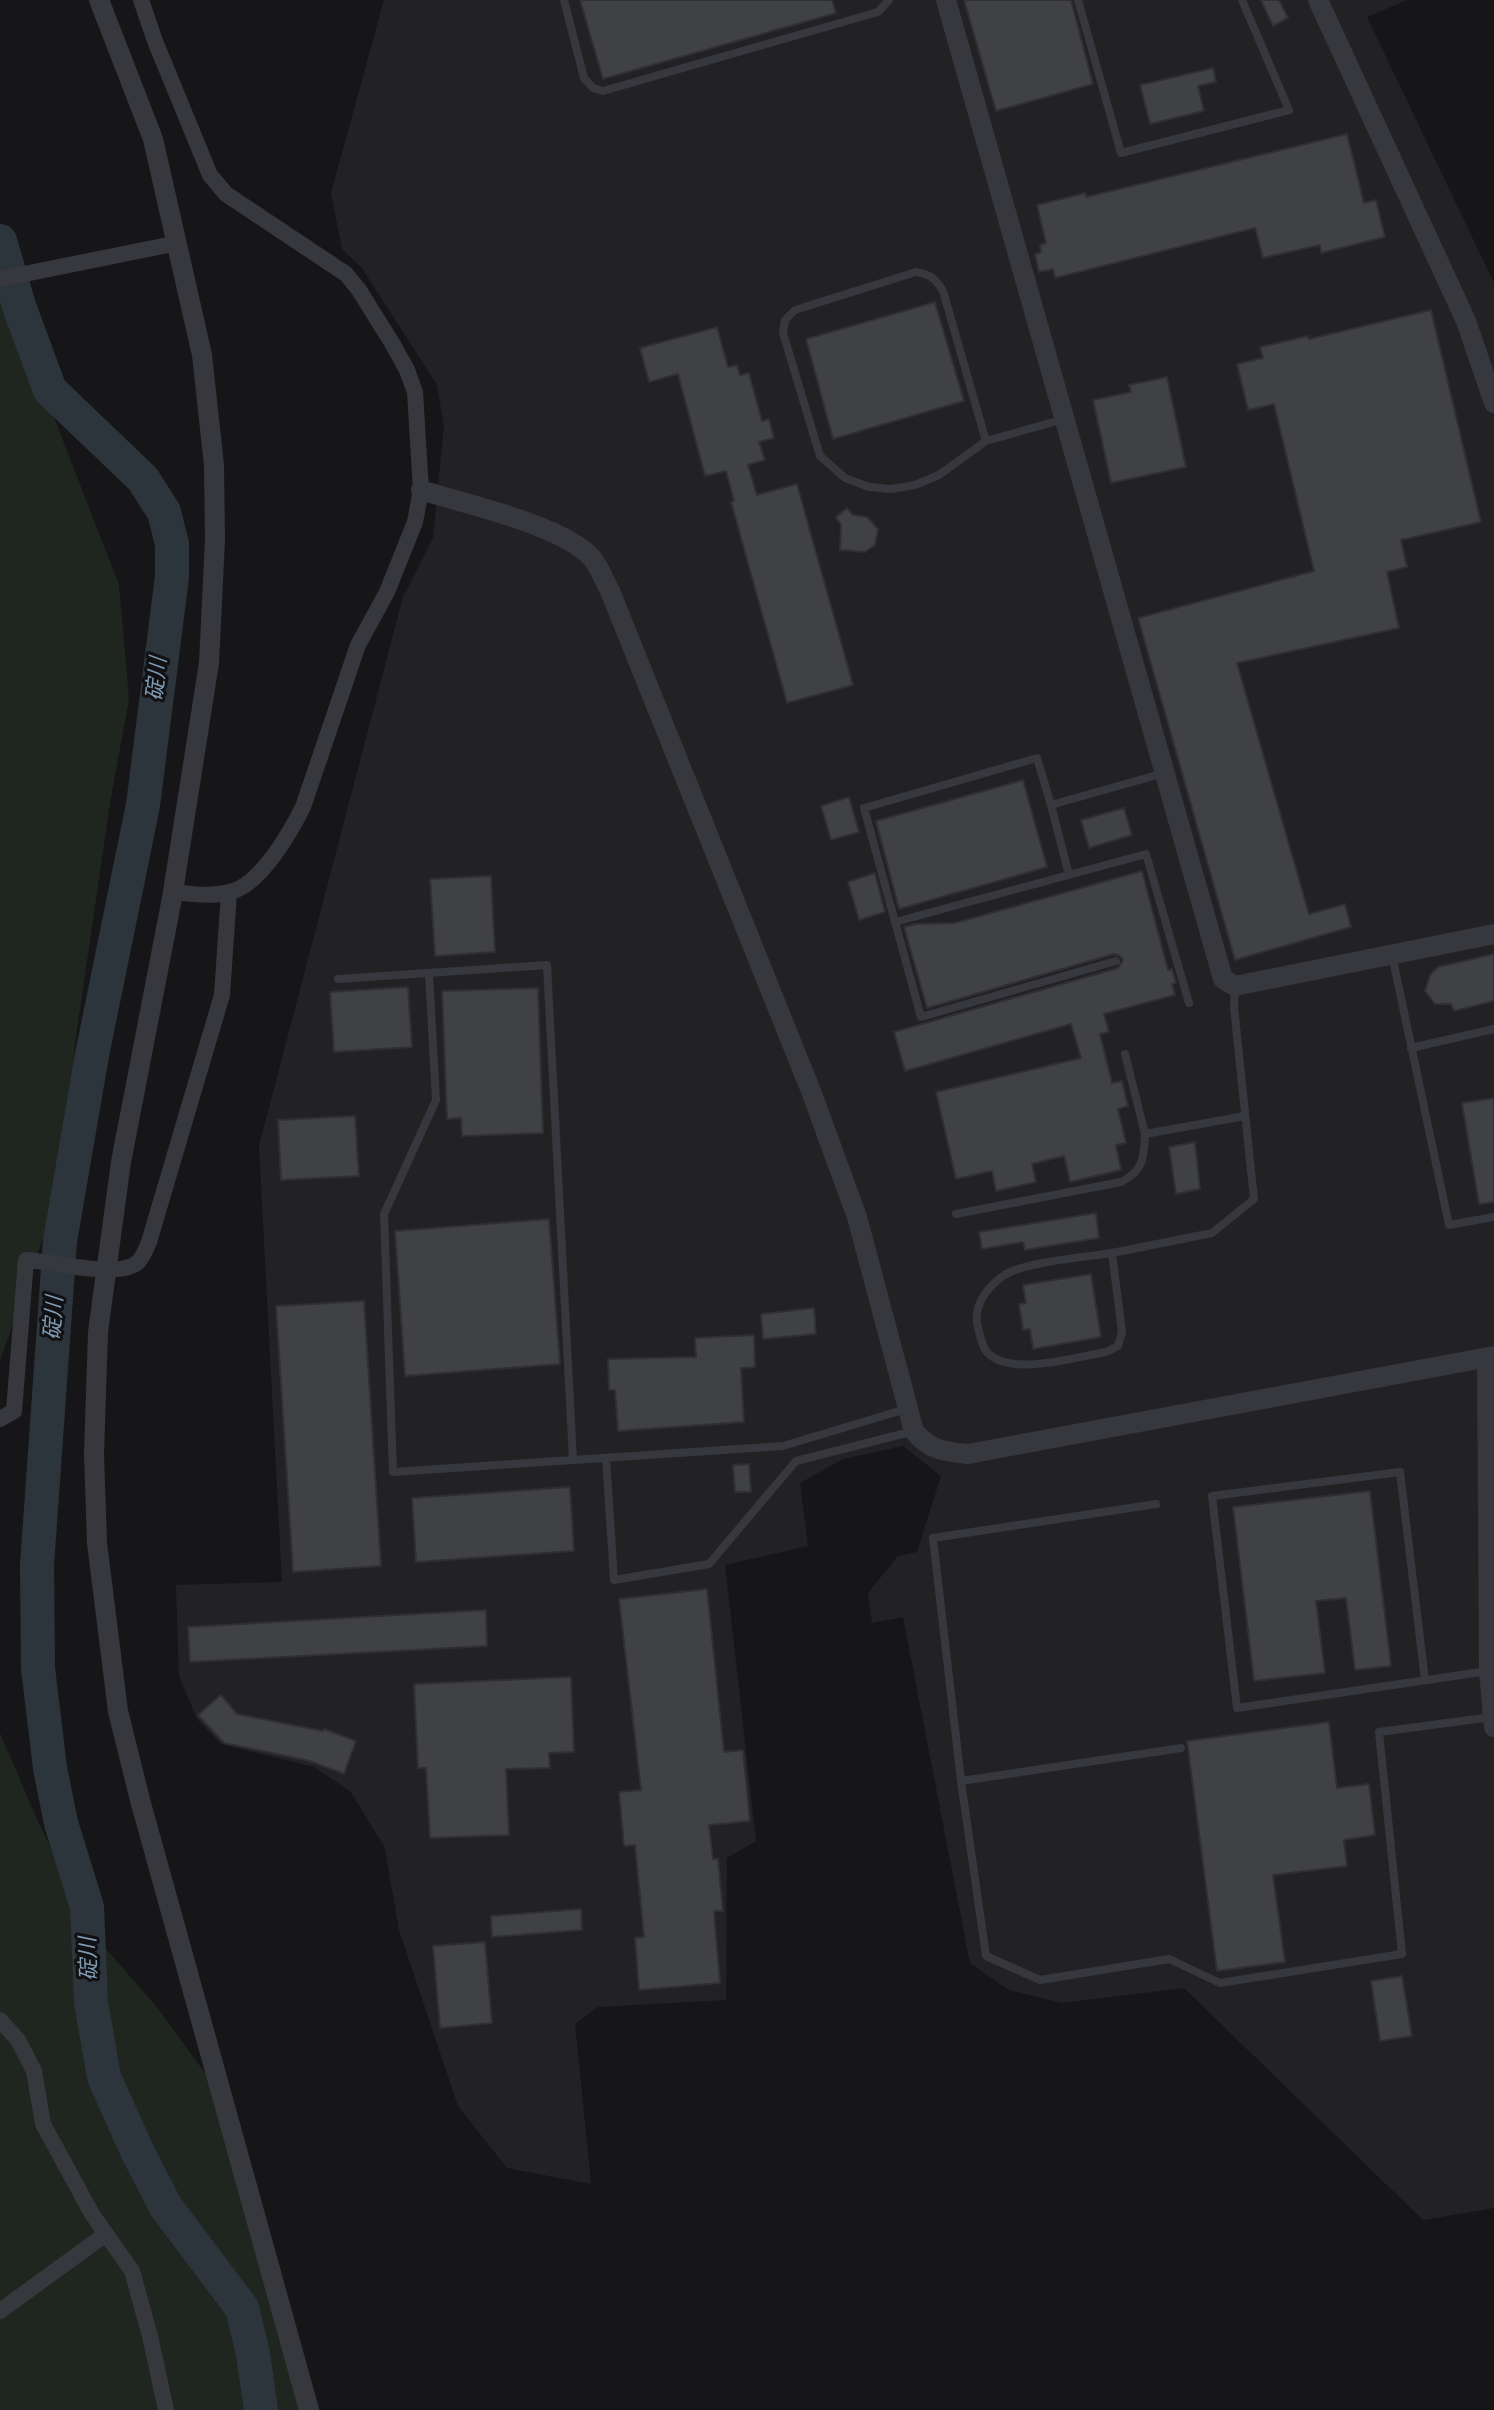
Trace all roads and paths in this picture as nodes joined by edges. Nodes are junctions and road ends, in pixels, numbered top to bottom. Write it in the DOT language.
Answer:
graph roads {
  1 [pos="99,0"];
  2 [pos="141,0"];
  3 [pos="564,0"];
  4 [pos="889,0"];
  5 [pos="946,0"];
  6 [pos="1078,0"];
  7 [pos="1242,0"];
  8 [pos="1318,0"];
  9 [pos="178,243"];
  10 [pos="0,279"];
  11 [pos="1494,403"];
  12 [pos="1064,419"];
  13 [pos="986,441"];
  14 [pos="421,490"];
  15 [pos="1165,773"];
  16 [pos="1051,805"];
  17 [pos="1069,875"];
  18 [pos="172,892"];
  19 [pos="229,892"];
  20 [pos="895,922"];
  21 [pos="1494,934"];
  22 [pos="1392,955"];
  23 [pos="1116,961"];
  24 [pos="429,974"];
  25 [pos="338,979"];
  26 [pos="1235,986"];
  27 [pos="1189,1003"];
  28 [pos="1494,1029"];
  29 [pos="1411,1048"];
  30 [pos="1125,1054"];
  31 [pos="1245,1116"];
  32 [pos="1145,1134"];
  33 [pos="956,1214"];
  34 [pos="1494,1217"];
  35 [pos="1112,1253"];
  36 [pos="105,1269"];
  37 [pos="1490,1357"];
  38 [pos="907,1408"];
  39 [pos="0,1419"];
  40 [pos="914,1431"];
  41 [pos="606,1458"];
  42 [pos="573,1460"];
  43 [pos="1156,1504"];
  44 [pos="1489,1671"];
  45 [pos="1425,1680"];
  46 [pos="1493,1717"];
  47 [pos="1494,1727"];
  48 [pos="1181,1748"];
  49 [pos="961,1781"];
  50 [pos="0,2020"];
  51 [pos="106,2234"];
  52 [pos="0,2311"];
  53 [pos="166,2410"];
  54 [pos="309,2410"];
  1 -- 9 [label="street"];
  2 -- 14 [label="street"];
  3 -- 4 [label="lane"];
  5 -- 12 [label="street"];
  6 -- 7 [label="lane"];
  8 -- 11 [label="street"];
  9 -- 10 [label="street"];
  9 -- 18 [label="street"];
  12 -- 13 [label="lane"];
  12 -- 15 [label="street"];
  13 -- 13 [label="lane"];
  14 -- 19 [label="street"];
  14 -- 38 [label="street"];
  15 -- 16 [label="lane"];
  15 -- 26 [label="street"];
  16 -- 17 [label="lane"];
  16 -- 20 [label="lane"];
  17 -- 20 [label="lane"];
  17 -- 27 [label="lane"];
  18 -- 19 [label="street"];
  18 -- 36 [label="street"];
  19 -- 36 [label="street"];
  20 -- 23 [label="lane"];
  21 -- 22 [label="street"];
  22 -- 26 [label="street"];
  22 -- 29 [label="lane"];
  24 -- 25 [label="lane"];
  24 -- 42 [label="lane"];
  24 -- 42 [label="lane"];
  26 -- 31 [label="lane"];
  28 -- 29 [label="lane"];
  29 -- 34 [label="lane"];
  30 -- 32 [label="lane"];
  31 -- 32 [label="lane"];
  31 -- 35 [label="lane"];
  32 -- 33 [label="lane"];
  35 -- 35 [label="lane"];
  36 -- 39 [label="street"];
  36 -- 54 [label="street"];
  37 -- 40 [label="street"];
  37 -- 44 [label="street"];
  38 -- 40 [label="street"];
  38 -- 41 [label="lane"];
  40 -- 41 [label="lane"];
  41 -- 42 [label="lane"];
  43 -- 49 [label="lane"];
  44 -- 45 [label="lane"];
  44 -- 46 [label="street"];
  45 -- 45 [label="lane"];
  46 -- 47 [label="street"];
  46 -- 49 [label="lane"];
  48 -- 49 [label="lane"];
  50 -- 51 [label="street"];
  51 -- 52 [label="street"];
  51 -- 53 [label="street"];
}
